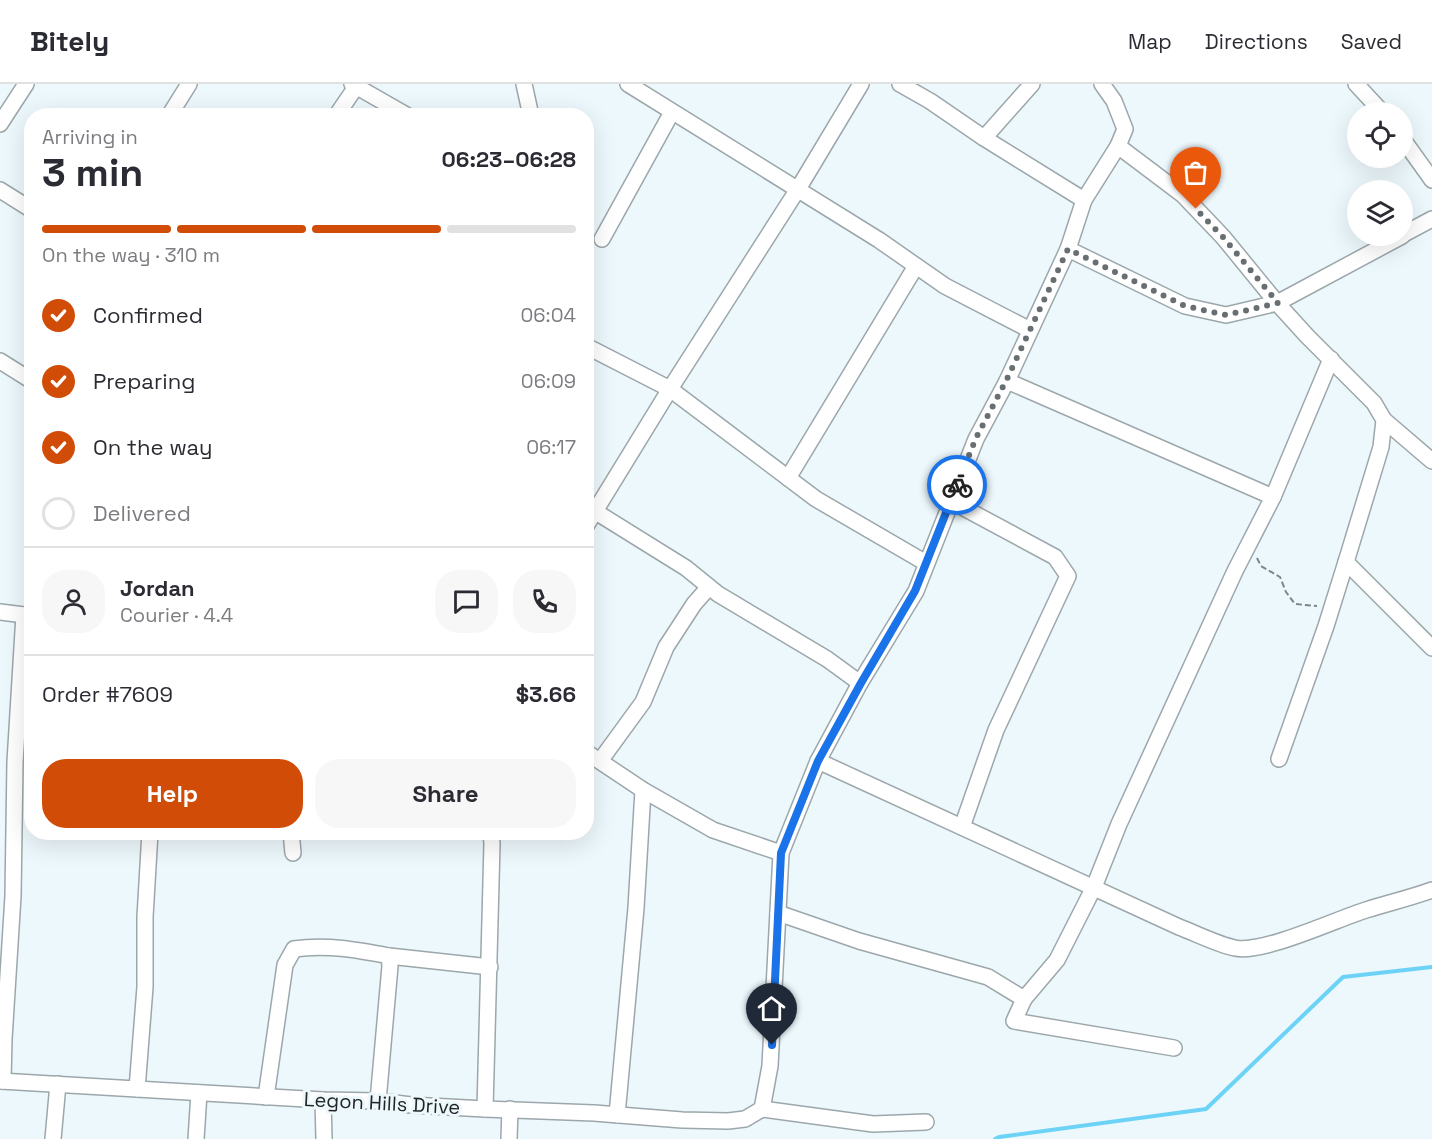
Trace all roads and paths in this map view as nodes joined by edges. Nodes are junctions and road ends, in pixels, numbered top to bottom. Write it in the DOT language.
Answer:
graph roads {
  1 [pos="26,84"];
  2 [pos="189,84"];
  3 [pos="524,84"];
  4 [pos="628,84"];
  5 [pos="861,84"];
  6 [pos="900,84"];
  7 [pos="1032,84"];
  8 [pos="1102,84"];
  9 [pos="1356,84"];
  10 [pos="356,85"];
  11 [pos="1373,102"];
  12 [pos="174,108"];
  13 [pos="341,108"];
  14 [pos="395,108"];
  15 [pos="529,108"];
  16 [pos="672,112"];
  17 [pos="0,124"];
  18 [pos="984,138"];
  19 [pos="1118,146"];
  20 [pos="1413,153"];
  21 [pos="1432,180"];
  22 [pos="798,189"];
  23 [pos="0,190"];
  24 [pos="1084,200"];
  25 [pos="24,205"];
  26 [pos="1432,219"];
  27 [pos="1413,229"];
  28 [pos="602,239"];
  29 [pos="1382,246"];
  30 [pos="1068,249"];
  31 [pos="916,266"];
  32 [pos="1278,303"];
  33 [pos="1030,330"];
  34 [pos="594,350"];
  35 [pos="1331,359"];
  36 [pos="0,361"];
  37 [pos="24,376"];
  38 [pos="1006,381"];
  39 [pos="670,389"];
  40 [pos="1384,420"];
  41 [pos="1432,462"];
  42 [pos="788,478"];
  43 [pos="1273,497"];
  44 [pos="951,501"];
  45 [pos="596,512"];
  46 [pos="594,515"];
  47 [pos="1248,546"];
  48 [pos="1346,562"];
  49 [pos="926,563"];
  50 [pos="710,587"];
  51 [pos="1332,606"];
  52 [pos="0,612"];
  53 [pos="24,615"];
  54 [pos="1432,648"];
  55 [pos="24,661"];
  56 [pos="861,683"];
  57 [pos="594,757"];
  58 [pos="1279,759"];
  59 [pos="600,761"];
  60 [pos="818,761"];
  61 [pos="643,790"];
  62 [pos="962,827"];
  63 [pos="150,840"];
  64 [pos="292,840"];
  65 [pos="492,840"];
  66 [pos="293,853"];
  67 [pos="781,853"];
  68 [pos="1094,887"];
  69 [pos="1432,890"];
  70 [pos="778,913"];
  71 [pos="389,956"];
  72 [pos="490,967"];
  73 [pos="1024,999"];
  74 [pos="1174,1048"];
  75 [pos="2,1081"];
  76 [pos="58,1084"];
  77 [pos="137,1089"];
  78 [pos="200,1093"];
  79 [pos="266,1097"];
  80 [pos="323,1100"];
  81 [pos="378,1101"];
  82 [pos="484,1109"];
  83 [pos="510,1109"];
  84 [pos="762,1109"];
  85 [pos="617,1115"];
  86 [pos="926,1122"];
  87 [pos="53,1139"];
  88 [pos="196,1139"];
  89 [pos="324,1139"];
  90 [pos="509,1139"];
  1 -- 17 [label="street"];
  2 -- 12 [label="street"];
  3 -- 15 [label="street"];
  4 -- 16 [label="street"];
  5 -- 22 [label="street"];
  6 -- 18 [label="street"];
  7 -- 18 [label="street"];
  8 -- 19 [label="street"];
  9 -- 11 [label="street"];
  10 -- 13 [label="street"];
  10 -- 14 [label="street"];
  16 -- 22 [label="street"];
  16 -- 28 [label="street"];
  18 -- 24 [label="street"];
  19 -- 24 [label="street"];
  19 -- 32 [label="street"];
  20 -- 21 [label="street"];
  22 -- 31 [label="street"];
  22 -- 39 [label="street"];
  23 -- 25 [label="street"];
  24 -- 30 [label="street"];
  26 -- 27 [label="street"];
  29 -- 32 [label="street"];
  30 -- 32 [label="street"];
  30 -- 33 [label="street"];
  31 -- 33 [label="street"];
  31 -- 42 [label="street"];
  32 -- 35 [label="street"];
  33 -- 38 [label="street"];
  34 -- 39 [label="street"];
  35 -- 40 [label="street"];
  35 -- 43 [label="street"];
  36 -- 37 [label="street"];
  38 -- 43 [label="street"];
  38 -- 44 [label="street"];
  39 -- 42 [label="street"];
  39 -- 45 [label="street"];
  40 -- 41 [label="street"];
  40 -- 48 [label="street"];
  42 -- 49 [label="street"];
  43 -- 47 [label="street"];
  44 -- 49 [label="street"];
  44 -- 62 [label="street"];
  45 -- 46 [label="street"];
  45 -- 50 [label="street"];
  47 -- 51 [label="path"];
  47 -- 68 [label="street"];
  48 -- 51 [label="street"];
  48 -- 54 [label="street"];
  49 -- 56 [label="street"];
  50 -- 56 [label="street"];
  50 -- 59 [label="street"];
  51 -- 58 [label="street"];
  52 -- 53 [label="street"];
  55 -- 75 [label="street"];
  56 -- 60 [label="street"];
  57 -- 59 [label="street"];
  59 -- 61 [label="street"];
  60 -- 62 [label="street"];
  60 -- 67 [label="street"];
  61 -- 67 [label="street"];
  61 -- 85 [label="street"];
  62 -- 68 [label="street"];
  63 -- 77 [label="street"];
  64 -- 66 [label="street"];
  65 -- 72 [label="street"];
  67 -- 70 [label="street"];
  68 -- 69 [label="street"];
  68 -- 73 [label="street"];
  70 -- 73 [label="street"];
  70 -- 84 [label="street"];
  71 -- 72 [label="street"];
  71 -- 79 [label="street"];
  71 -- 81 [label="street"];
  72 -- 82 [label="street"];
  73 -- 74 [label="street"];
  75 -- 76 [label="street, Legon Hills Drive"];
  76 -- 77 [label="street, Legon Hills Drive"];
  76 -- 87 [label="street"];
  77 -- 78 [label="street, Legon Hills Drive"];
  78 -- 79 [label="street, Legon Hills Drive"];
  78 -- 88 [label="street"];
  79 -- 80 [label="street, Legon Hills Drive"];
  80 -- 81 [label="street, Legon Hills Drive"];
  80 -- 89 [label="street"];
  81 -- 82 [label="street, Legon Hills Drive"];
  82 -- 83 [label="street, Legon Hills Drive"];
  83 -- 85 [label="street, Legon Hills Drive"];
  83 -- 90 [label="street"];
  84 -- 85 [label="street, Legon Hills Drive"];
  84 -- 86 [label="street"];
}
